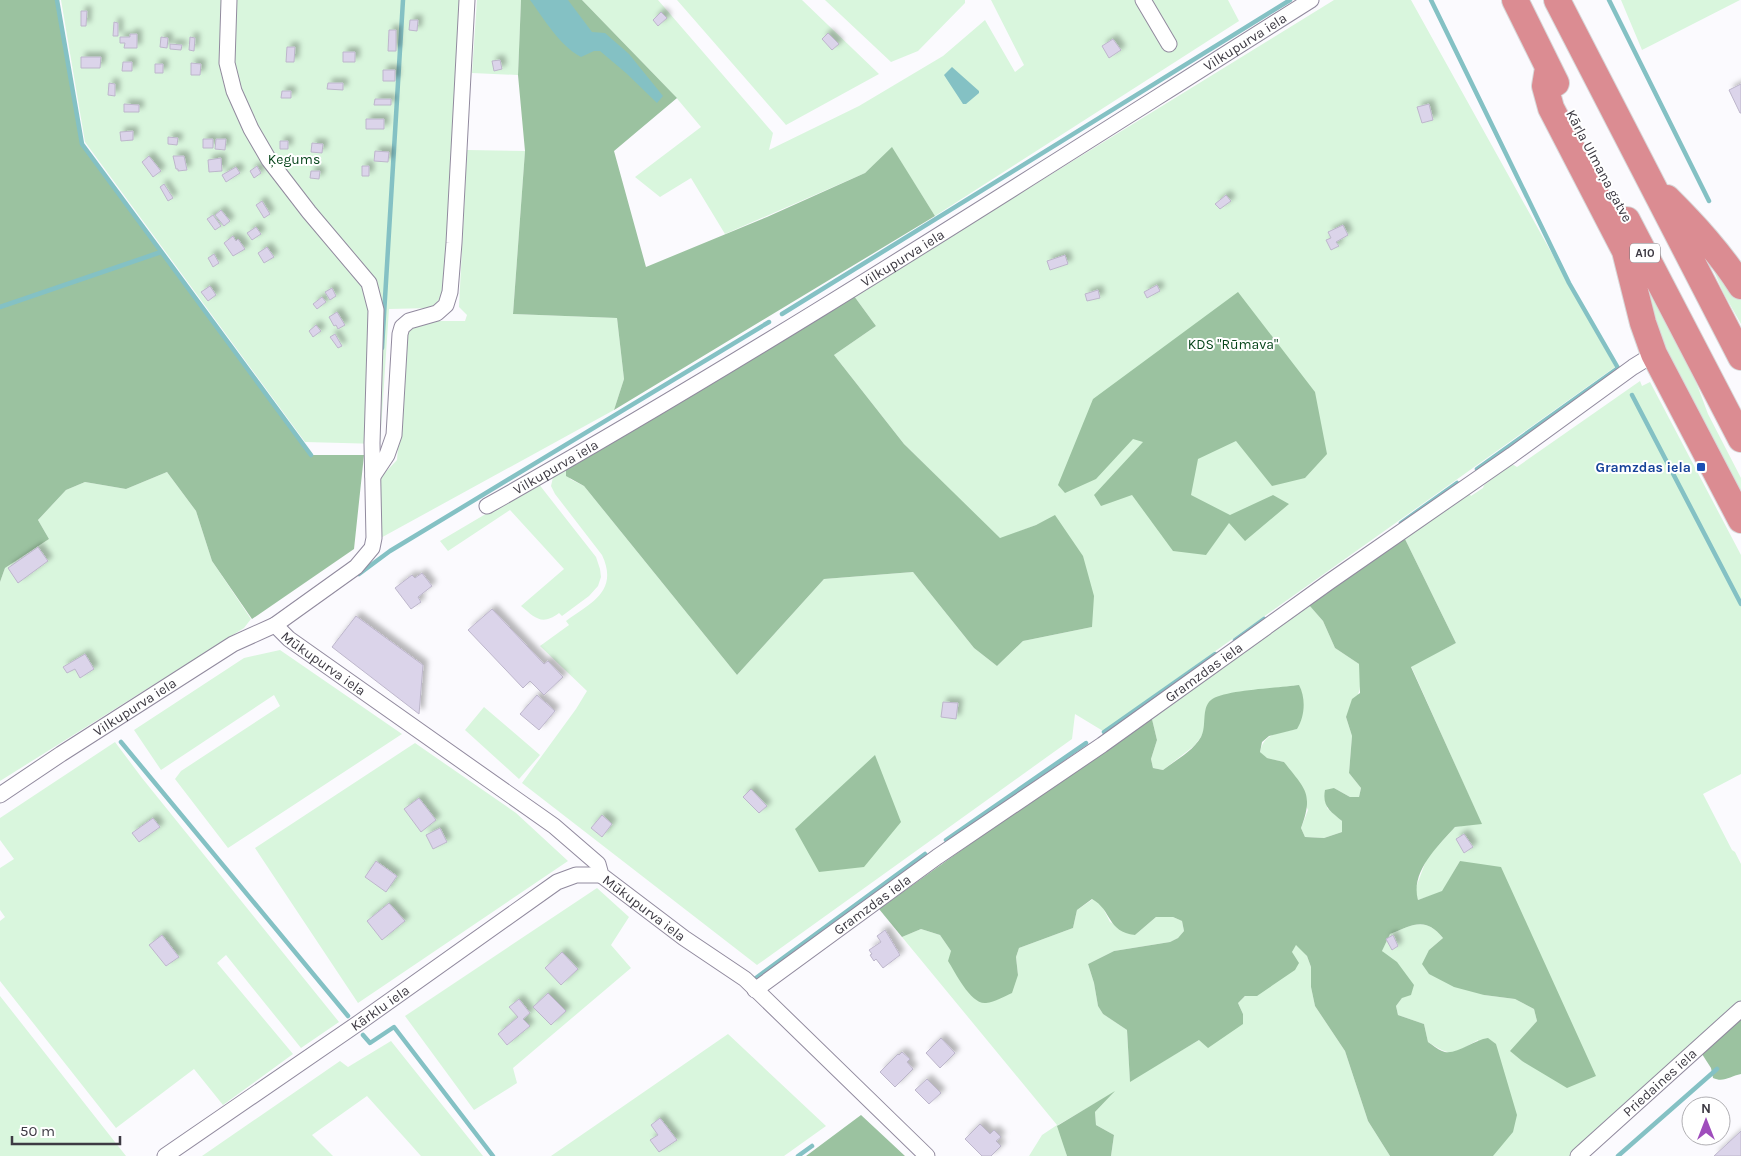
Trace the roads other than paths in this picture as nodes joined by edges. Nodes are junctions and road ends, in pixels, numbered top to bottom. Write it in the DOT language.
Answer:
graph roads {
  1 [pos="229,0"];
  2 [pos="468,0"];
  3 [pos="1144,0"];
  4 [pos="1311,0"];
  5 [pos="1515,0"];
  6 [pos="1557,0"];
  7 [pos="1169,44"];
  8 [pos="1548,68"];
  9 [pos="1648,178"];
  10 [pos="1737,276"];
  11 [pos="1654,354"];
  12 [pos="1741,357"];
  13 [pos="1741,438"];
  14 [pos="373,476"];
  15 [pos="488,506"];
  16 [pos="1741,520"];
  17 [pos="274,624"];
  18 [pos="0,796"];
  19 [pos="601,875"];
  20 [pos="755,990"];
  21 [pos="1741,1008"];
  22 [pos="165,1156"];
  23 [pos="927,1156"];
  24 [pos="1578,1156"];
  1 -- 14 [label="street, Vilkupurva iela"];
  2 -- 14 [label="street"];
  3 -- 7 [label="street"];
  4 -- 15 [label="street, Vilkupurva iela"];
  5 -- 8 [label="highway, Kārļa Ulmaņa gatve / A10"];
  6 -- 9 [label="highway, A10"];
  8 -- 11 [label="highway"];
  8 -- 13 [label="highway, Kārļa Ulmaņa gatve / A10"];
  9 -- 10 [label="highway"];
  9 -- 12 [label="highway, A10"];
  11 -- 16 [label="highway"];
  11 -- 20 [label="street, Gramzdas iela"];
  14 -- 17 [label="street, Vilkupurva iela"];
  17 -- 18 [label="street, Vilkupurva iela"];
  17 -- 19 [label="street, Mūkupurva iela"];
  19 -- 20 [label="street, Mūkupurva iela"];
  19 -- 22 [label="street, Kārklu iela"];
  20 -- 23 [label="street, Mūkupurva iela"];
  21 -- 24 [label="street, Priedaines iela"];
}
